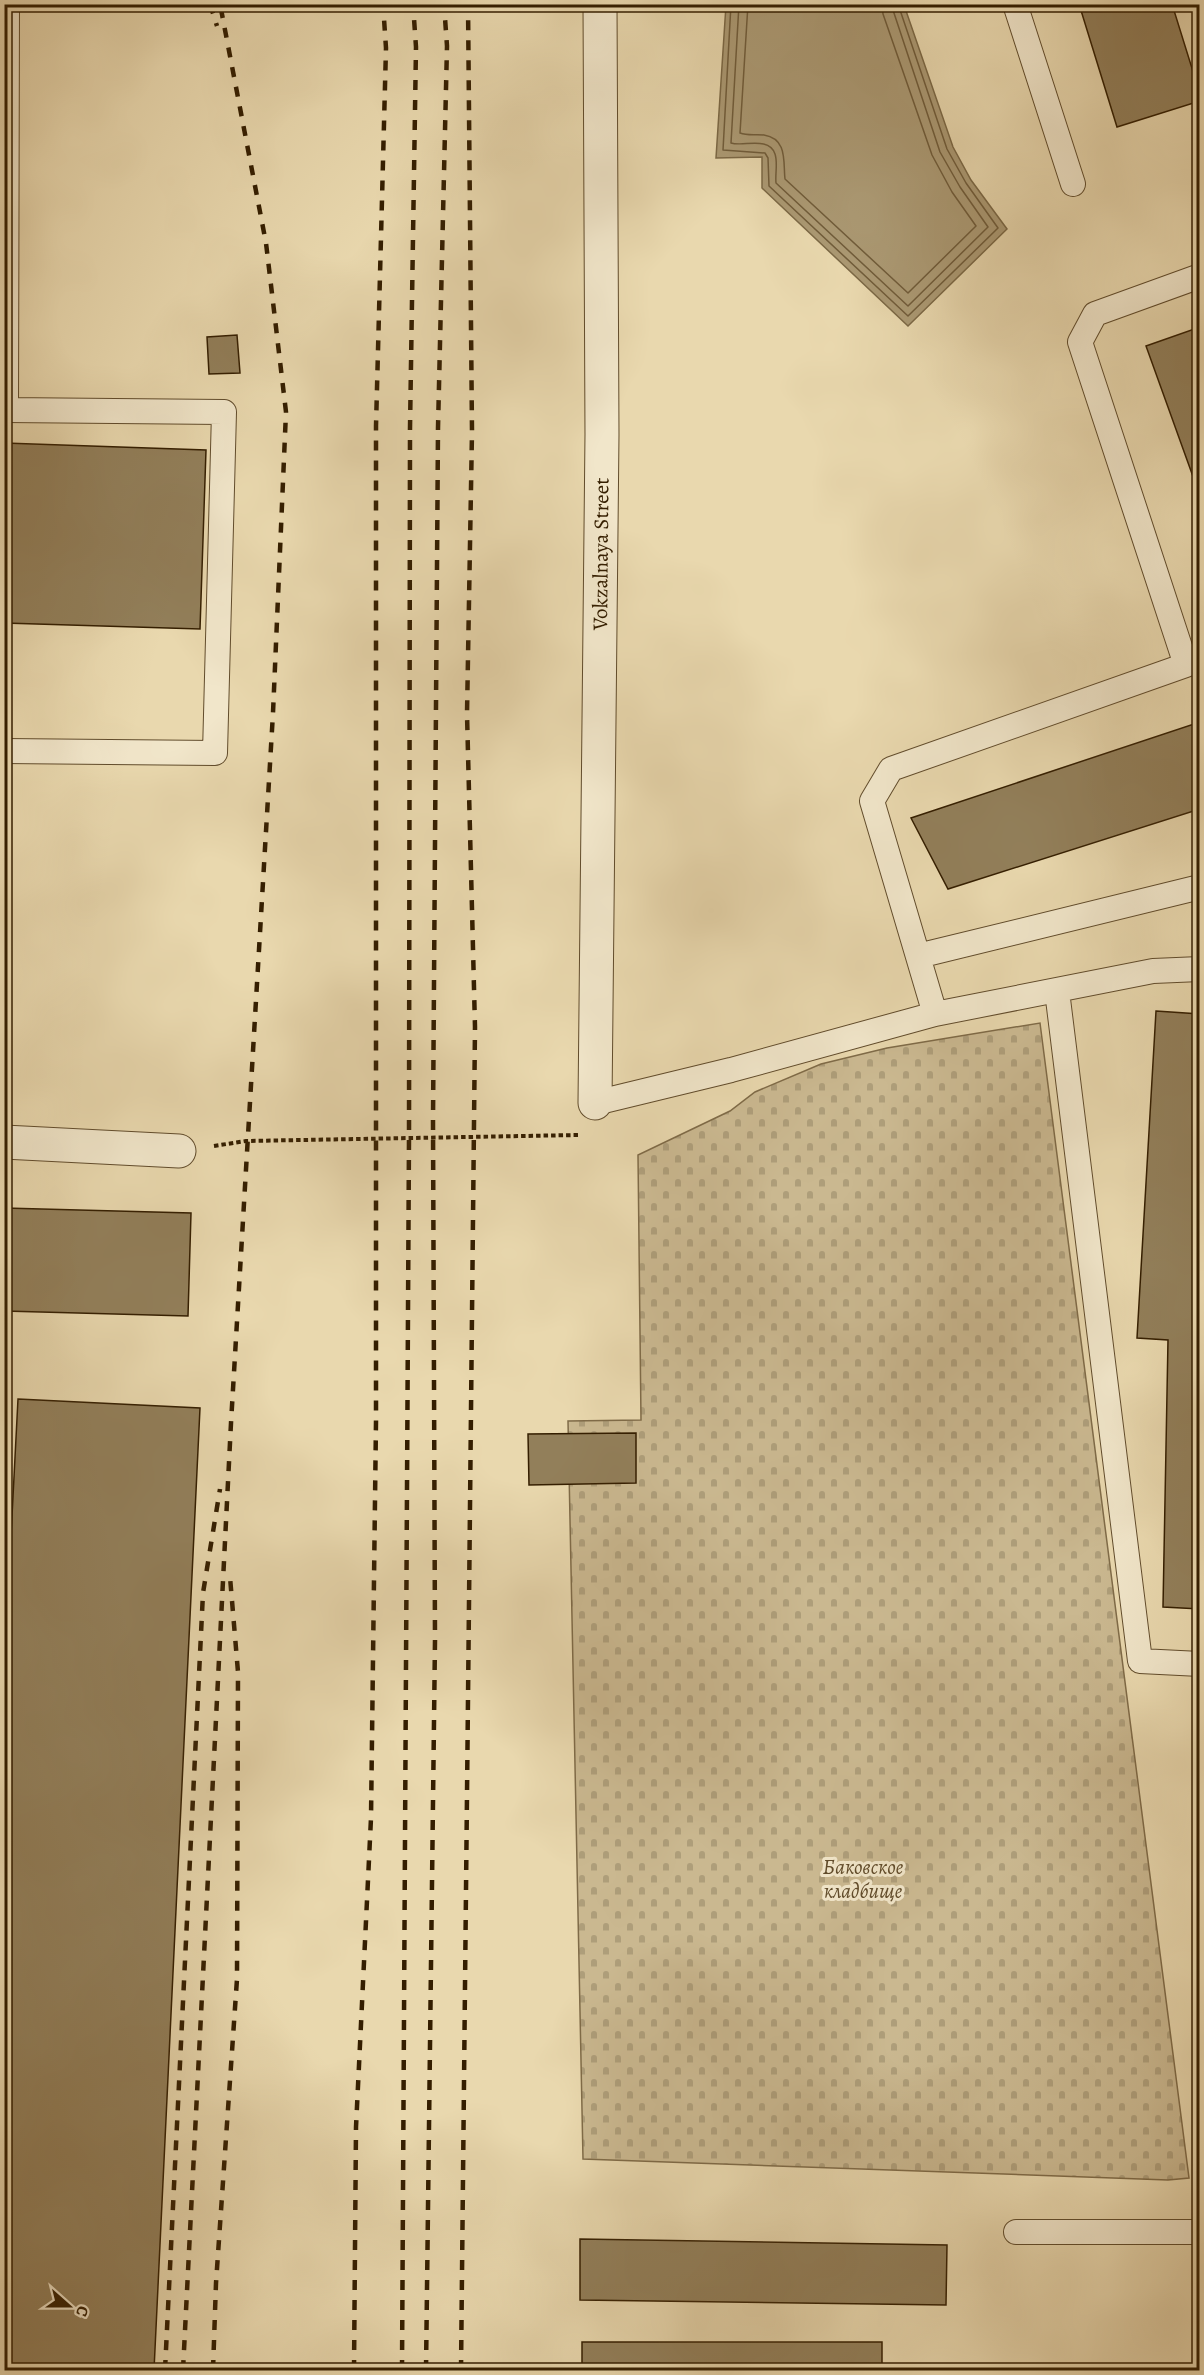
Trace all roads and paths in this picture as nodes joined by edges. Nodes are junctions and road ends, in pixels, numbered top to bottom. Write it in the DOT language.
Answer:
graph roads {
  1 [pos="7,4"];
  2 [pos="600,4"];
  3 [pos="1015,4"];
  4 [pos="1072,184"];
  5 [pos="1200,276"];
  6 [pos="4,752"];
  7 [pos="1200,887"];
  8 [pos="918,956"];
  9 [pos="1200,969"];
  10 [pos="1057,990"];
  11 [pos="935,1014"];
  12 [pos="595,1103"];
  13 [pos="4,1142"];
  14 [pos="179,1150"];
  15 [pos="1200,1664"];
  16 [pos="1016,2232"];
  17 [pos="1200,2232"];
  1 -- 6 [label="lane"];
  2 -- 12 [label="street, Vokzalnaya Street"];
  3 -- 4 [label="lane"];
  5 -- 8 [label="lane"];
  7 -- 8 [label="lane"];
  8 -- 11 [label="lane"];
  9 -- 10 [label="lane"];
  10 -- 11 [label="lane"];
  10 -- 15 [label="lane"];
  11 -- 12 [label="lane"];
  12 -- 14 [label="path"];
  13 -- 14 [label="street"];
  16 -- 17 [label="lane"];
}
